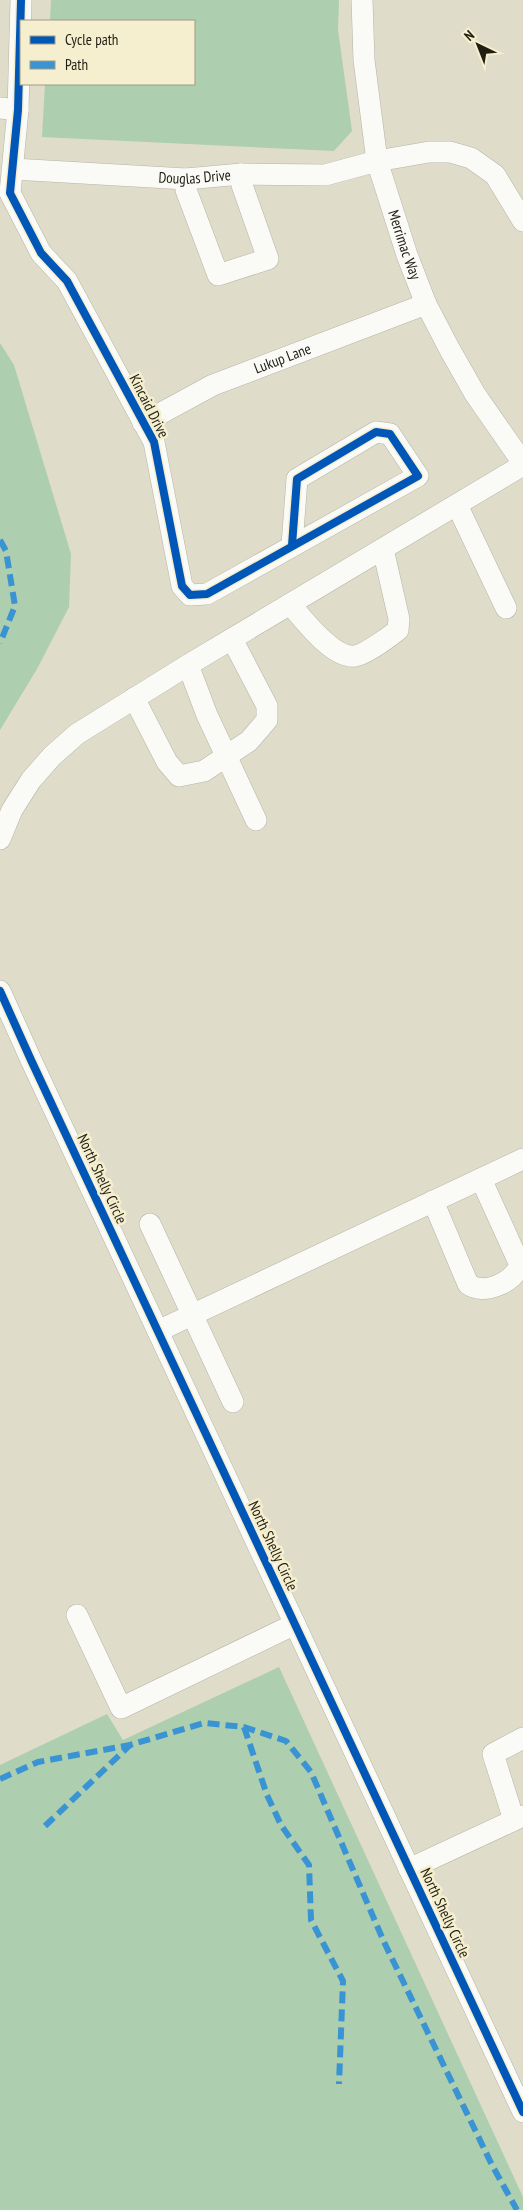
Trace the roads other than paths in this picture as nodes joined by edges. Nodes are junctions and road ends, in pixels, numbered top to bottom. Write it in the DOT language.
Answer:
graph roads {
  1 [pos="21,0"];
  2 [pos="362,0"];
  3 [pos="9,109"];
  4 [pos="377,161"];
  5 [pos="6,173"];
  6 [pos="241,174"];
  7 [pos="186,179"];
  8 [pos="523,221"];
  9 [pos="426,304"];
  10 [pos="143,423"];
  11 [pos="523,464"];
  12 [pos="457,505"];
  13 [pos="292,545"];
  14 [pos="383,548"];
  15 [pos="290,604"];
  16 [pos="506,608"];
  17 [pos="232,639"];
  18 [pos="188,665"];
  19 [pos="134,698"];
  20 [pos="226,756"];
  21 [pos="256,820"];
  22 [pos="0,839"];
  23 [pos="0,991"];
  24 [pos="523,1159"];
  25 [pos="481,1179"];
  26 [pos="433,1201"];
  27 [pos="150,1224"];
  28 [pos="192,1314"];
  29 [pos="158,1330"];
  30 [pos="233,1402"];
  31 [pos="77,1615"];
  32 [pos="295,1624"];
  33 [pos="523,1738"];
  34 [pos="518,1818"];
  35 [pos="409,1869"];
  36 [pos="523,2112"];
  1 -- 3 [label="street, Kincaid Drive"];
  2 -- 4 [label="street, Merrimac Way"];
  3 -- 5 [label="street, Kincaid Drive"];
  4 -- 6 [label="street, Douglas Drive"];
  4 -- 8 [label="street, Douglas Drive"];
  4 -- 9 [label="street, Merrimac Way"];
  5 -- 7 [label="street, Douglas Drive"];
  5 -- 10 [label="street, Kincaid Drive"];
  6 -- 7 [label="street, Douglas Drive"];
  6 -- 7 [label="street"];
  9 -- 10 [label="street, Lukup Lane"];
  9 -- 11 [label="street, Merrimac Way"];
  10 -- 13 [label="street, Kincaid Drive"];
  11 -- 12 [label="street"];
  12 -- 14 [label="street"];
  12 -- 16 [label="street"];
  13 -- 13 [label="street, Kincaid Drive"];
  14 -- 15 [label="street"];
  14 -- 15 [label="street"];
  15 -- 17 [label="street"];
  17 -- 18 [label="street"];
  17 -- 20 [label="street"];
  18 -- 19 [label="street"];
  18 -- 20 [label="street"];
  19 -- 20 [label="street"];
  19 -- 22 [label="street"];
  20 -- 21 [label="street"];
  23 -- 29 [label="street, North Shelly Circle"];
  24 -- 25 [label="street"];
  25 -- 26 [label="street"];
  25 -- 26 [label="street"];
  26 -- 28 [label="street"];
  27 -- 28 [label="street"];
  28 -- 29 [label="street"];
  28 -- 30 [label="street"];
  29 -- 32 [label="street, North Shelly Circle"];
  31 -- 32 [label="street"];
  32 -- 35 [label="street, North Shelly Circle"];
  33 -- 34 [label="street"];
  34 -- 35 [label="street"];
  35 -- 36 [label="street, North Shelly Circle"];
}
